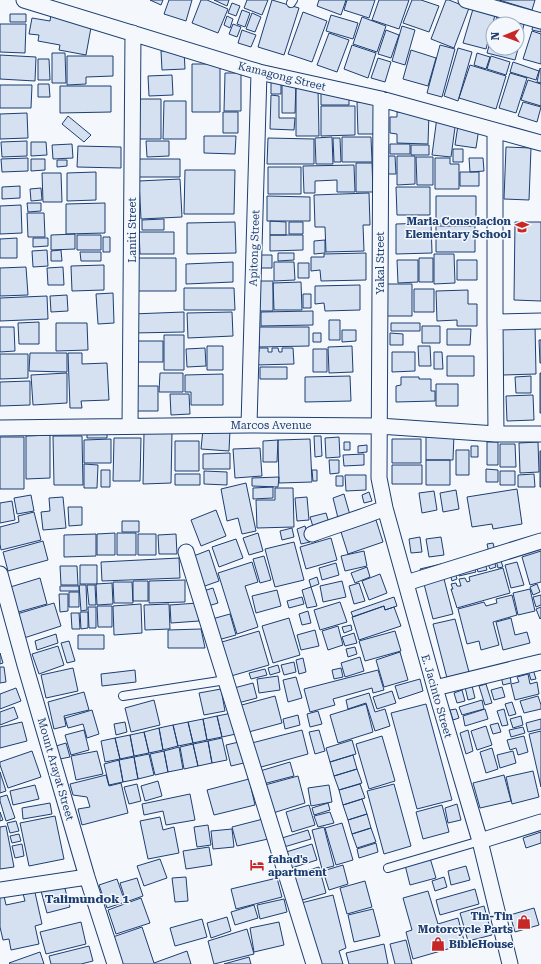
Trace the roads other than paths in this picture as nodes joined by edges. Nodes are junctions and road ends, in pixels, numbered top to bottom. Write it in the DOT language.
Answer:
graph roads {
  1 [pos="24,0"];
  2 [pos="466,0"];
  3 [pos="541,21"];
  4 [pos="133,33"];
  5 [pos="259,72"];
  6 [pos="381,99"];
  7 [pos="495,131"];
  8 [pos="541,143"];
  9 [pos="495,322"];
  10 [pos="541,322"];
  11 [pos="249,425"];
  12 [pos="130,426"];
  13 [pos="379,426"];
  14 [pos="0,428"];
  15 [pos="496,434"];
  16 [pos="541,434"];
  17 [pos="385,508"];
  18 [pos="312,534"];
  19 [pos="541,541"];
  20 [pos="186,552"];
  21 [pos="0,574"];
  22 [pos="406,583"];
  23 [pos="541,662"];
  24 [pos="226,680"];
  25 [pos="435,688"];
  26 [pos="123,696"];
  27 [pos="541,822"];
  28 [pos="480,841"];
  29 [pos="388,868"];
  30 [pos="87,877"];
  31 [pos="0,890"];
  32 [pos="116,964"];
  33 [pos="314,964"];
  34 [pos="510,964"];
  1 -- 4 [label="street, Kamagong Street"];
  2 -- 3 [label="street"];
  4 -- 5 [label="street, Kamagong Street"];
  4 -- 12 [label="street, Laniti Street"];
  5 -- 6 [label="street, Kamagong Street"];
  5 -- 11 [label="street, Apitong Street"];
  6 -- 7 [label="street, Kamagong Street"];
  6 -- 13 [label="street, Yakal Street"];
  7 -- 8 [label="street, Kamagong Street"];
  7 -- 9 [label="street"];
  9 -- 10 [label="street"];
  9 -- 15 [label="street"];
  11 -- 12 [label="street, Marcos Avenue"];
  11 -- 13 [label="street, Marcos Avenue"];
  12 -- 14 [label="street, Marcos Avenue"];
  13 -- 15 [label="street, Marcos Avenue"];
  13 -- 17 [label="street, E. Jacinto Street"];
  15 -- 16 [label="street, Marcos Avenue"];
  17 -- 18 [label="street"];
  17 -- 22 [label="street, E. Jacinto Street"];
  19 -- 22 [label="street"];
  20 -- 24 [label="street"];
  21 -- 30 [label="street, Mount Arayat Street"];
  22 -- 25 [label="street, E. Jacinto Street"];
  23 -- 25 [label="street"];
  24 -- 26 [label="lane"];
  24 -- 33 [label="street"];
  25 -- 28 [label="street, E. Jacinto Street"];
  27 -- 28 [label="street"];
  28 -- 29 [label="lane"];
  28 -- 34 [label="street, E. Jacinto Street"];
  30 -- 31 [label="street"];
  30 -- 32 [label="street, Mount Arayat Street"];
}
